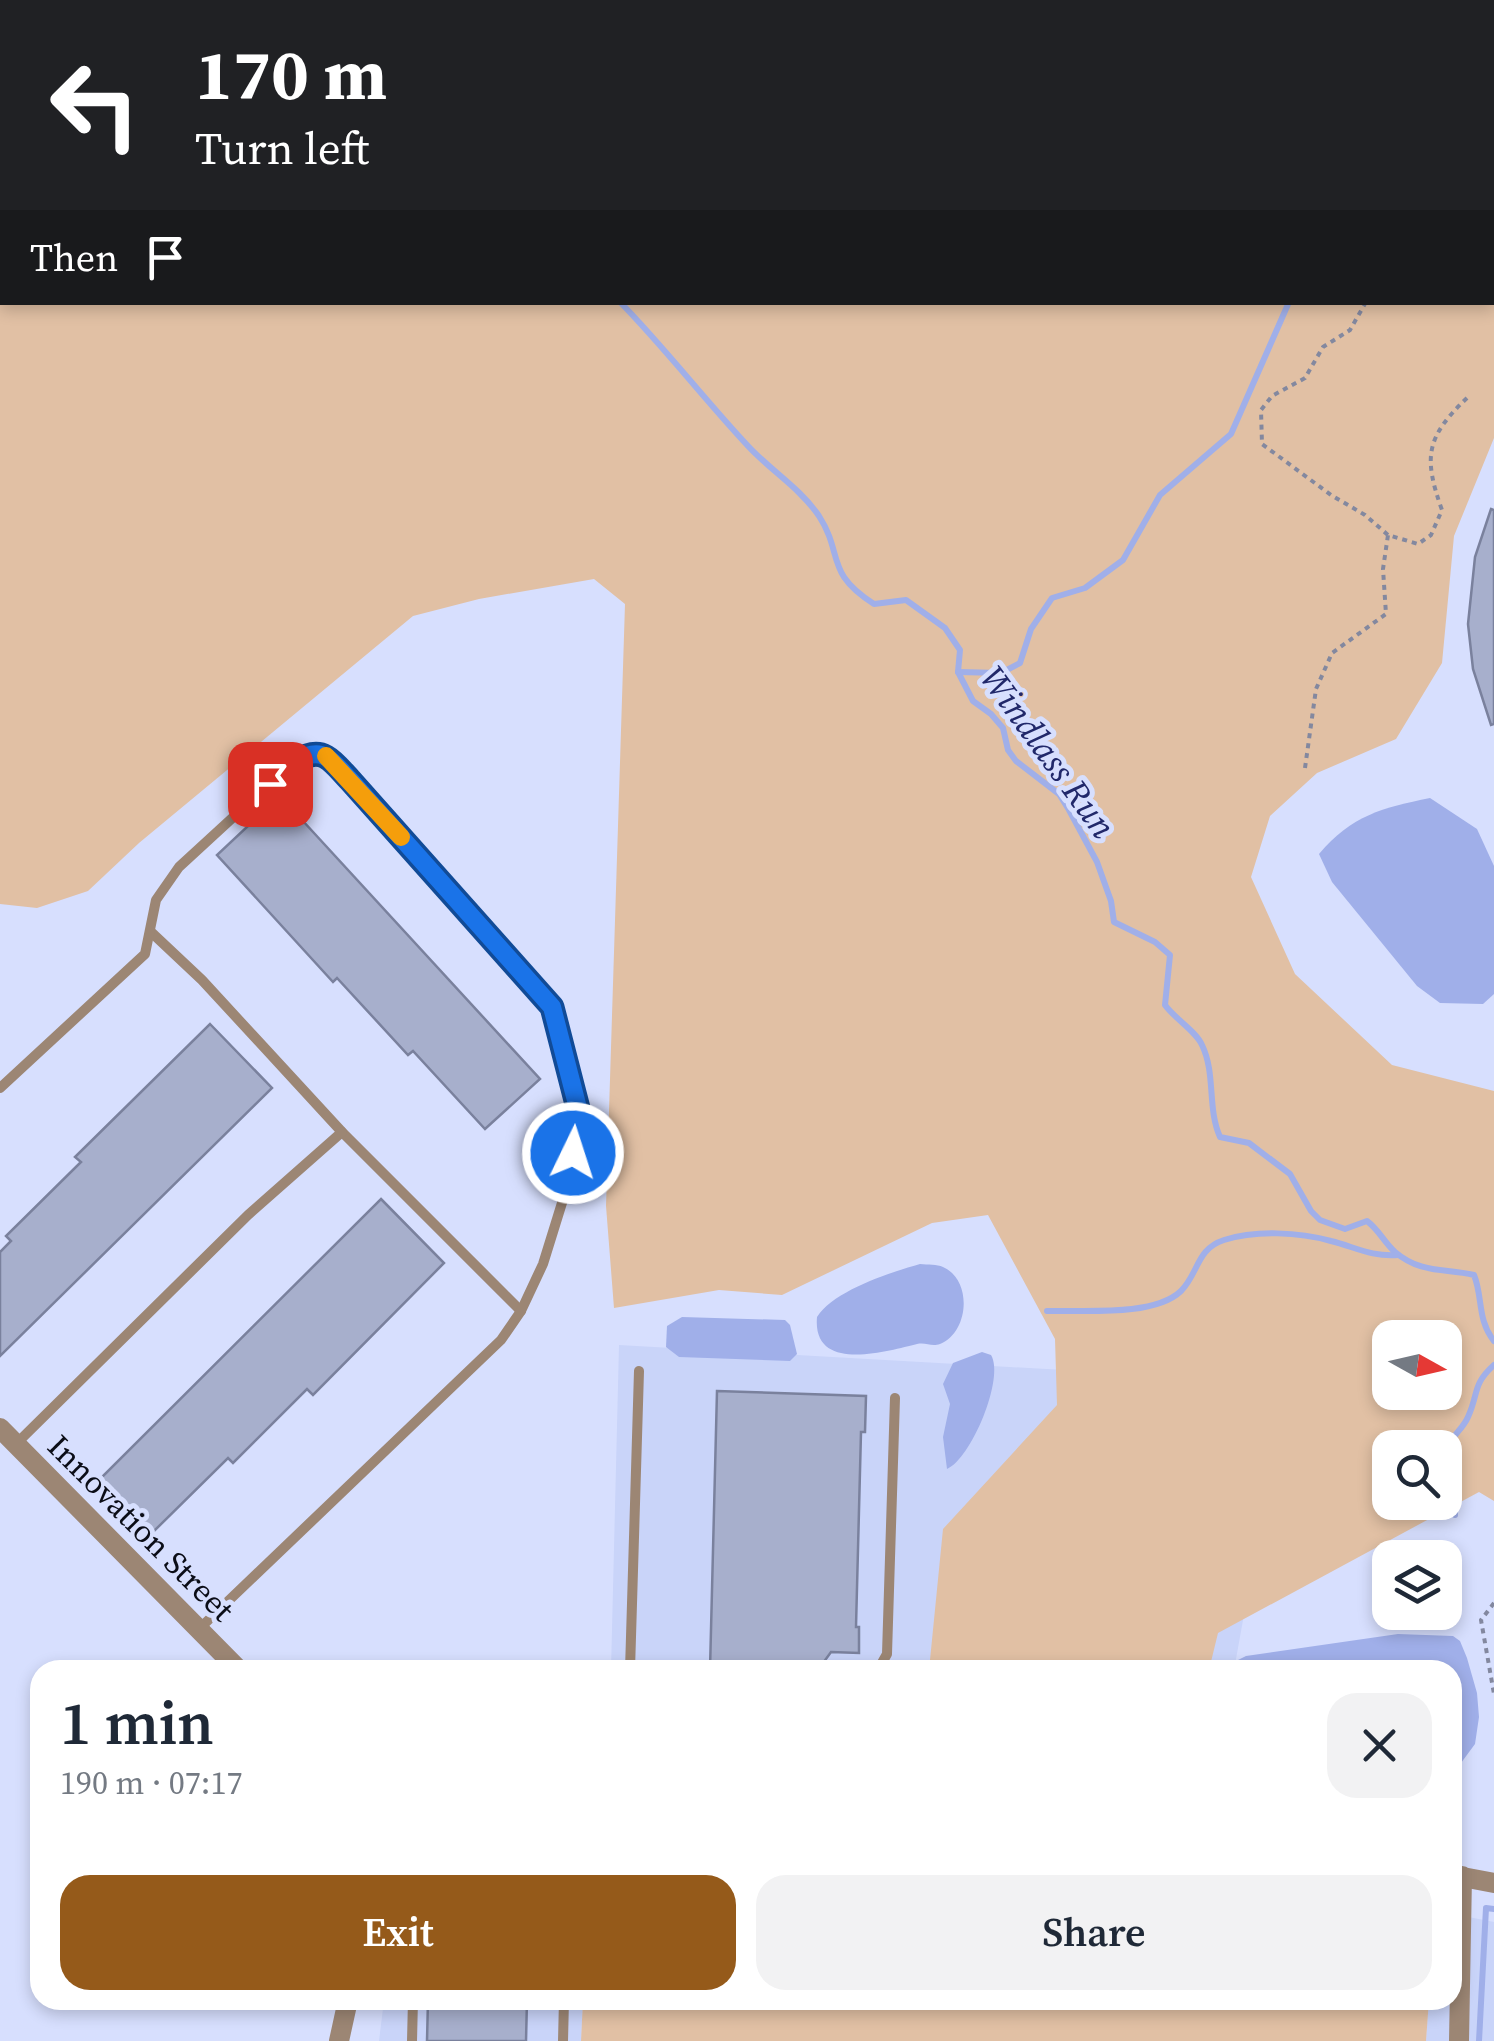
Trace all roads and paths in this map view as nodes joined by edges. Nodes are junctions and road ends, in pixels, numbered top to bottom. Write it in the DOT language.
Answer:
graph roads {
  1 [pos="1364,305"];
  2 [pos="1468,398"];
  3 [pos="1388,536"];
  4 [pos="1305,768"];
  5 [pos="151,932"];
  6 [pos="0,1088"];
  7 [pos="342,1132"];
  8 [pos="522,1311"];
  9 [pos="639,1371"];
  10 [pos="895,1398"];
  11 [pos="0,1428"];
  12 [pos="16,1444"];
  13 [pos="1494,1603"];
  14 [pos="199,1629"];
  15 [pos="229,1660"];
  16 [pos="630,1660"];
  17 [pos="883,1660"];
  18 [pos="1494,1694"];
  19 [pos="1462,1877"];
  20 [pos="1494,1882"];
  21 [pos="346,2010"];
  22 [pos="413,2010"];
  23 [pos="564,2010"];
  24 [pos="1459,2010"];
  25 [pos="339,2041"];
  26 [pos="412,2041"];
  27 [pos="563,2041"];
  28 [pos="1460,2041"];
  1 -- 3 [label="path"];
  2 -- 3 [label="path"];
  3 -- 4 [label="path"];
  5 -- 6 [label="lane"];
  5 -- 7 [label="lane"];
  5 -- 8 [label="lane"];
  7 -- 8 [label="lane"];
  7 -- 12 [label="lane"];
  8 -- 14 [label="lane"];
  9 -- 16 [label="lane"];
  10 -- 17 [label="lane"];
  11 -- 12 [label="street, Innovation Street"];
  12 -- 14 [label="street, Innovation Street"];
  13 -- 18 [label="path"];
  14 -- 15 [label="street, Innovation Street"];
  19 -- 20 [label="street"];
  21 -- 25 [label="street"];
  22 -- 26 [label="lane"];
  23 -- 27 [label="lane"];
  24 -- 28 [label="street"];
}
